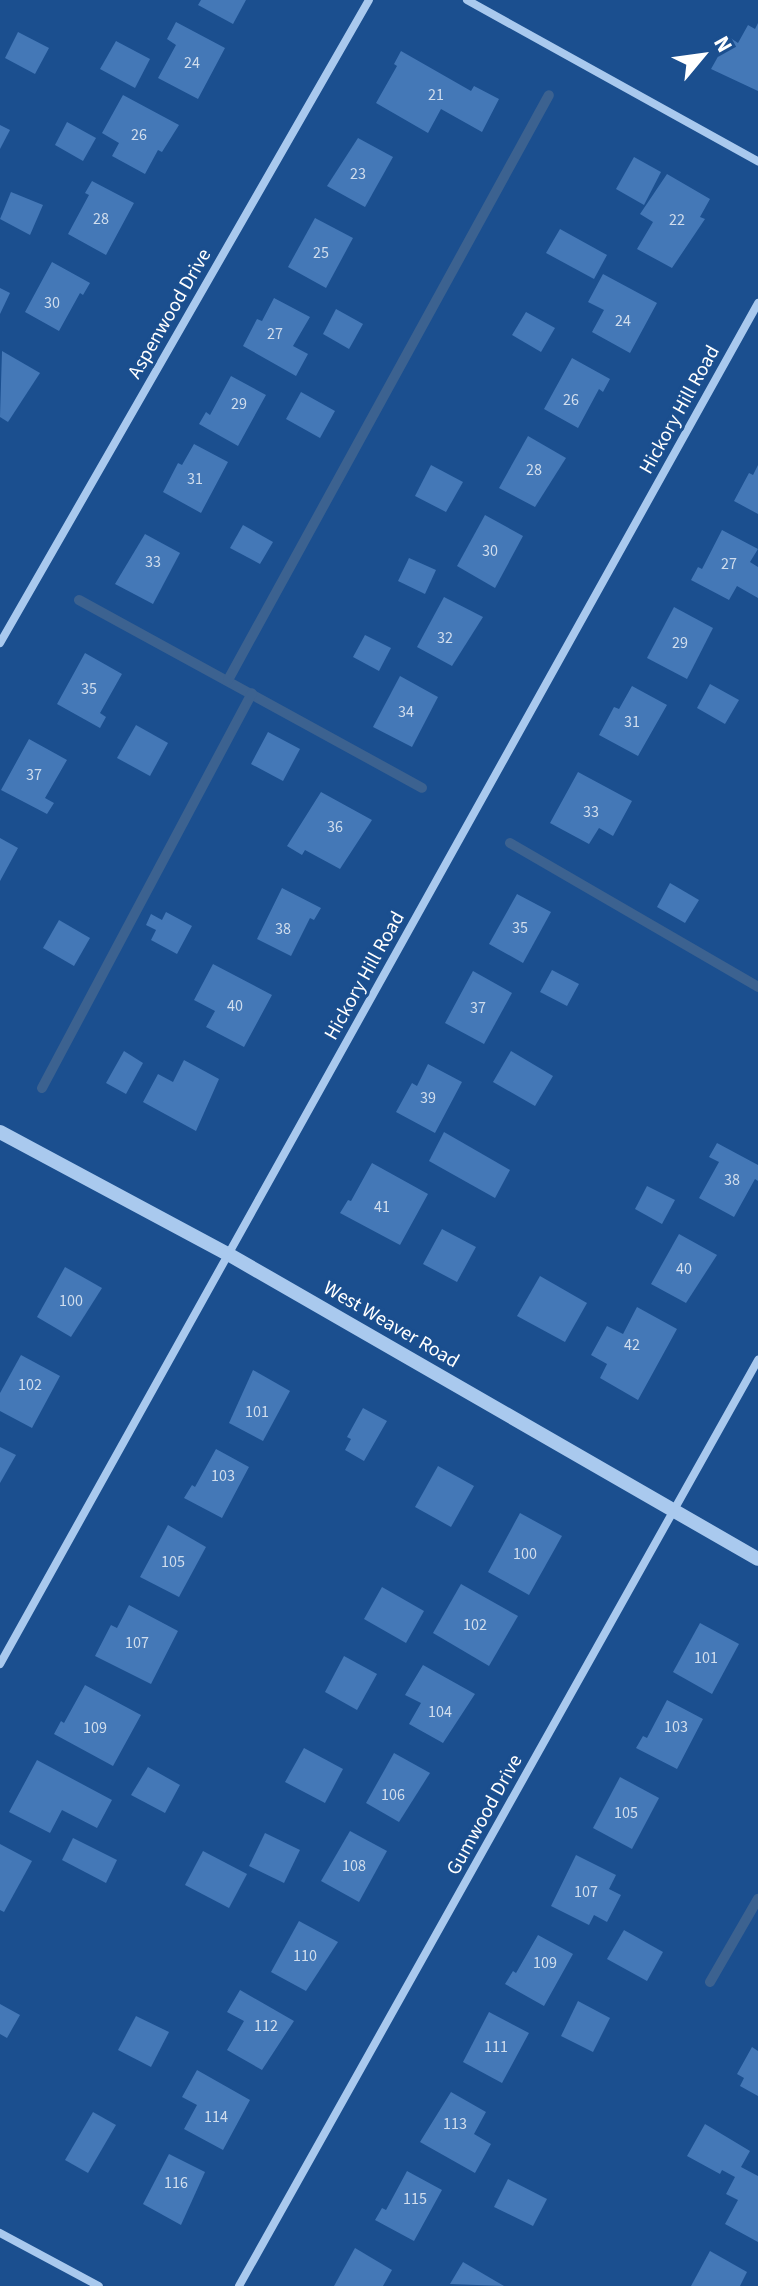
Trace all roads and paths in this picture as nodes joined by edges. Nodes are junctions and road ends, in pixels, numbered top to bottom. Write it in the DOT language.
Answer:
graph roads {
  1 [pos="369,0"];
  2 [pos="467,0"];
  3 [pos="758,161"];
  4 [pos="758,303"];
  5 [pos="0,643"];
  6 [pos="0,1132"];
  7 [pos="228,1254"];
  8 [pos="758,1360"];
  9 [pos="673,1512"];
  10 [pos="758,1559"];
  11 [pos="0,1664"];
  12 [pos="0,2233"];
  13 [pos="99,2286"];
  14 [pos="239,2286"];
  1 -- 5 [label="street, Aspenwood Drive"];
  2 -- 3 [label="street"];
  4 -- 7 [label="street, Hickory Hill Road"];
  6 -- 7 [label="street, West Weaver Road"];
  7 -- 9 [label="street, West Weaver Road"];
  7 -- 11 [label="street, Hickory Hill Road"];
  8 -- 9 [label="street, Gumwood Drive"];
  9 -- 10 [label="street, West Weaver Road"];
  9 -- 14 [label="street, Gumwood Drive"];
  12 -- 13 [label="street"];
}
